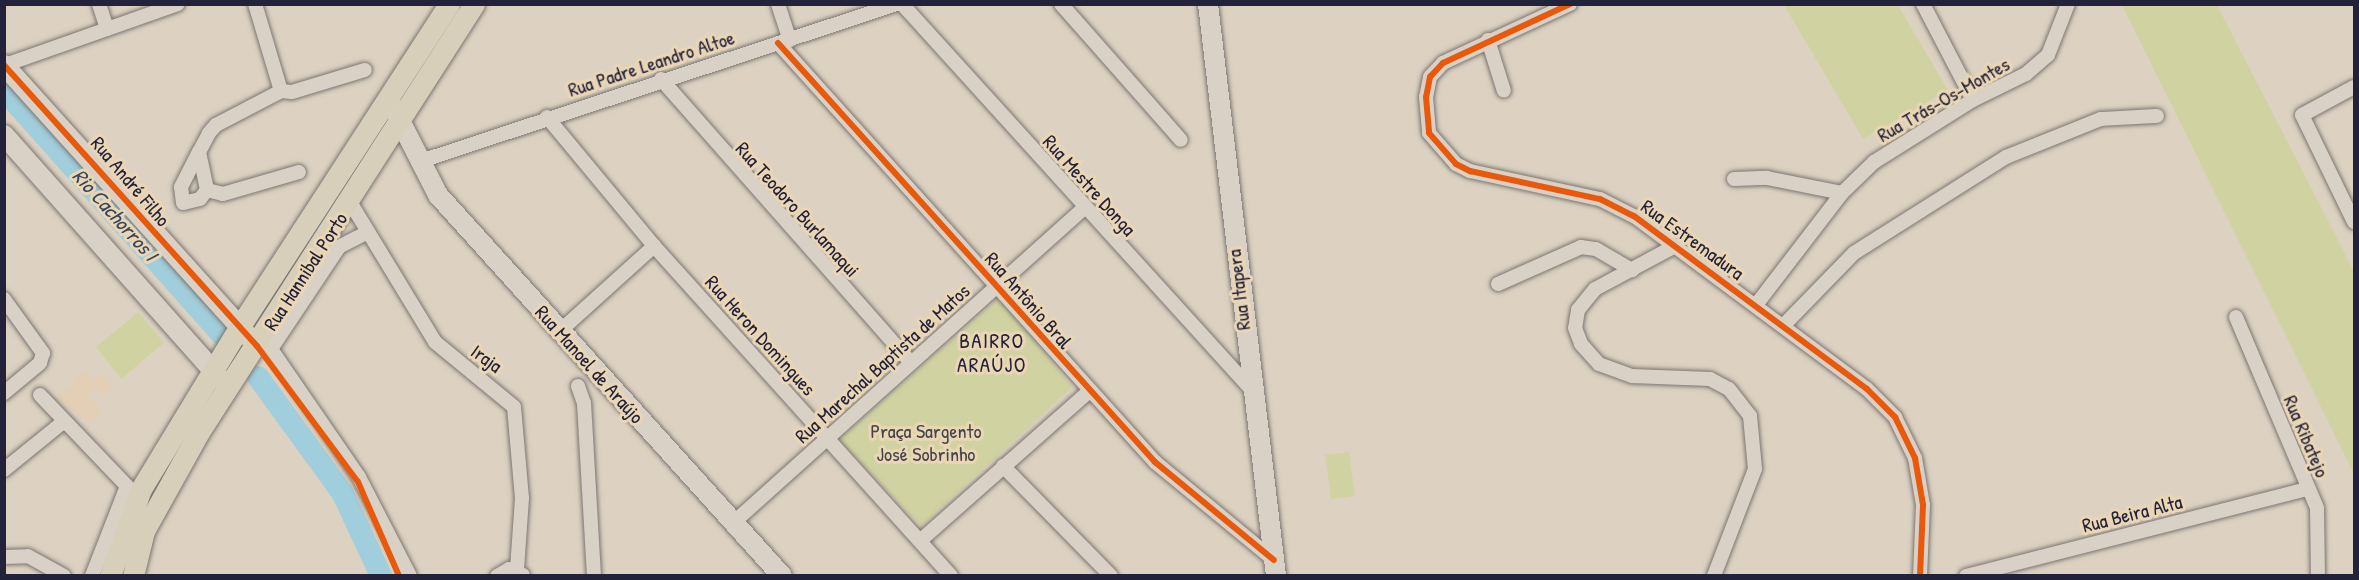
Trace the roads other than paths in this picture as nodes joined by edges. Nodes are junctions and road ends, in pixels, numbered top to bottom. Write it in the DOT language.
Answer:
graph roads {
  1 [pos="99,4"];
  2 [pos="178,4"];
  3 [pos="255,4"];
  4 [pos="449,4"];
  5 [pos="474,4"];
  6 [pos="778,4"];
  7 [pos="900,4"];
  8 [pos="1061,4"];
  9 [pos="1208,4"];
  10 [pos="1570,4"];
  11 [pos="1923,4"];
  12 [pos="2068,4"];
  13 [pos="107,29"];
  14 [pos="1488,40"];
  15 [pos="784,41"];
  16 [pos="5,65"];
  17 [pos="365,70"];
  18 [pos="661,79"];
  19 [pos="2355,87"];
  20 [pos="281,91"];
  21 [pos="1504,91"];
  22 [pos="387,97"];
  23 [pos="1973,100"];
  24 [pos="2157,116"];
  25 [pos="546,117"];
  26 [pos="373,119"];
  27 [pos="397,125"];
  28 [pos="4,135"];
  29 [pos="1181,140"];
  30 [pos="199,152"];
  31 [pos="414,153"];
  32 [pos="299,172"];
  33 [pos="1734,179"];
  34 [pos="207,190"];
  35 [pos="1842,193"];
  36 [pos="350,202"];
  37 [pos="1084,208"];
  38 [pos="2355,222"];
  39 [pos="368,232"];
  40 [pos="654,246"];
  41 [pos="1675,246"];
  42 [pos="1632,270"];
  43 [pos="1498,284"];
  44 [pos="996,287"];
  45 [pos="4,298"];
  46 [pos="1756,305"];
  47 [pos="2236,317"];
  48 [pos="240,326"];
  49 [pos="1783,326"];
  50 [pos="560,331"];
  51 [pos="257,346"];
  52 [pos="910,361"];
  53 [pos="212,372"];
  54 [pos="578,386"];
  55 [pos="229,388"];
  56 [pos="1251,389"];
  57 [pos="1088,392"];
  58 [pos="4,393"];
  59 [pos="40,395"];
  60 [pos="63,422"];
  61 [pos="828,437"];
  62 [pos="1004,466"];
  63 [pos="4,470"];
  64 [pos="2308,489"];
  65 [pos="733,523"];
  66 [pos="921,540"];
  67 [pos="4,557"];
  68 [pos="1275,568"];
  69 [pos="520,573"];
  70 [pos="64,576"];
  71 [pos="92,576"];
  72 [pos="110,576"];
  73 [pos="133,576"];
  74 [pos="399,576"];
  75 [pos="410,576"];
  76 [pos="497,576"];
  77 [pos="594,576"];
  78 [pos="782,576"];
  79 [pos="951,576"];
  80 [pos="1111,576"];
  81 [pos="1714,576"];
  82 [pos="1920,576"];
  83 [pos="1966,576"];
  84 [pos="2318,576"];
  1 -- 13 [label="street"];
  2 -- 13 [label="street"];
  3 -- 20 [label="street"];
  4 -- 22 [label="main road, Rua Hannibal Porto"];
  5 -- 27 [label="main road, Rua Hannibal Porto"];
  6 -- 15 [label="street"];
  7 -- 15 [label="street, Rua Padre Leandro Altoe"];
  7 -- 37 [label="street, Rua Mestre Donga"];
  8 -- 29 [label="street"];
  9 -- 56 [label="street, Rua Itapera"];
  10 -- 14 [label="street, Rua Estremadura"];
  11 -- 23 [label="street"];
  12 -- 23 [label="street, Rua Trás-Os-Montes"];
  13 -- 16 [label="street"];
  14 -- 21 [label="street"];
  14 -- 41 [label="street, Rua Estremadura"];
  15 -- 18 [label="street, Rua Padre Leandro Altoe"];
  15 -- 44 [label="street, Rua Antônio Bral"];
  16 -- 48 [label="street, Rua André Filho"];
  17 -- 20 [label="street"];
  18 -- 25 [label="street, Rua Padre Leandro Altoe"];
  18 -- 52 [label="street, Rua Teodoro Burlamaqui"];
  19 -- 38 [label="street"];
  20 -- 30 [label="street"];
  22 -- 26 [label="main road, Rua Hannibal Porto"];
  22 -- 27 [label="street, Rua Manoel de Araújo"];
  23 -- 35 [label="street, Rua Trás-Os-Montes"];
  24 -- 49 [label="street"];
  25 -- 31 [label="street, Rua Padre Leandro Altoe"];
  25 -- 40 [label="street, Rua Heron Domingues"];
  26 -- 27 [label="street"];
  26 -- 48 [label="main road, Rua Hannibal Porto"];
  27 -- 31 [label="street, Rua Manoel de Araújo"];
  27 -- 36 [label="main road, Rua Hannibal Porto"];
  28 -- 53 [label="street"];
  30 -- 34 [label="street"];
  30 -- 34 [label="street"];
  31 -- 50 [label="street, Rua Manoel de Araújo"];
  32 -- 34 [label="street"];
  33 -- 35 [label="street"];
  35 -- 46 [label="street, Rua Trás-Os-Montes"];
  36 -- 39 [label="street, Iraja"];
  36 -- 51 [label="main road, Rua Hannibal Porto"];
  37 -- 44 [label="street, Rua Marechal Baptista de Matos"];
  37 -- 56 [label="street, Rua Mestre Donga"];
  39 -- 69 [label="street, Iraja"];
  39 -- 75 [label="street"];
  40 -- 50 [label="street"];
  40 -- 61 [label="street, Rua Heron Domingues"];
  41 -- 42 [label="street"];
  41 -- 46 [label="street, Rua Estremadura"];
  42 -- 43 [label="street"];
  42 -- 81 [label="street"];
  44 -- 52 [label="street, Rua Marechal Baptista de Matos"];
  44 -- 57 [label="street, Rua Antônio Bral"];
  45 -- 58 [label="street"];
  46 -- 49 [label="street, Rua Estremadura"];
  47 -- 64 [label="street, Rua Ribatejo"];
  48 -- 51 [label="street, Rua André Filho"];
  48 -- 53 [label="main road, Rua Hannibal Porto"];
  49 -- 82 [label="street, Rua Estremadura"];
  50 -- 65 [label="street, Rua Manoel de Araújo"];
  51 -- 55 [label="main road, Rua Hannibal Porto"];
  51 -- 74 [label="street"];
  52 -- 61 [label="street, Rua Marechal Baptista de Matos"];
  53 -- 55 [label="street"];
  53 -- 72 [label="main road, Rua Hannibal Porto"];
  54 -- 77 [label="street"];
  55 -- 73 [label="main road, Rua Hannibal Porto"];
  56 -- 68 [label="street, Rua Itapera"];
  57 -- 62 [label="street"];
  57 -- 68 [label="street, Rua Antônio Bral"];
  59 -- 60 [label="street"];
  60 -- 63 [label="street"];
  60 -- 71 [label="street"];
  61 -- 65 [label="street, Rua Marechal Baptista de Matos"];
  61 -- 66 [label="street, Rua Heron Domingues"];
  62 -- 66 [label="street"];
  62 -- 80 [label="street"];
  64 -- 83 [label="street, Rua Beira Alta"];
  64 -- 84 [label="street, Rua Ribatejo"];
  65 -- 78 [label="street, Rua Manoel de Araújo"];
  66 -- 79 [label="street, Rua Heron Domingues"];
  67 -- 70 [label="street"];
  69 -- 76 [label="street"];
}
